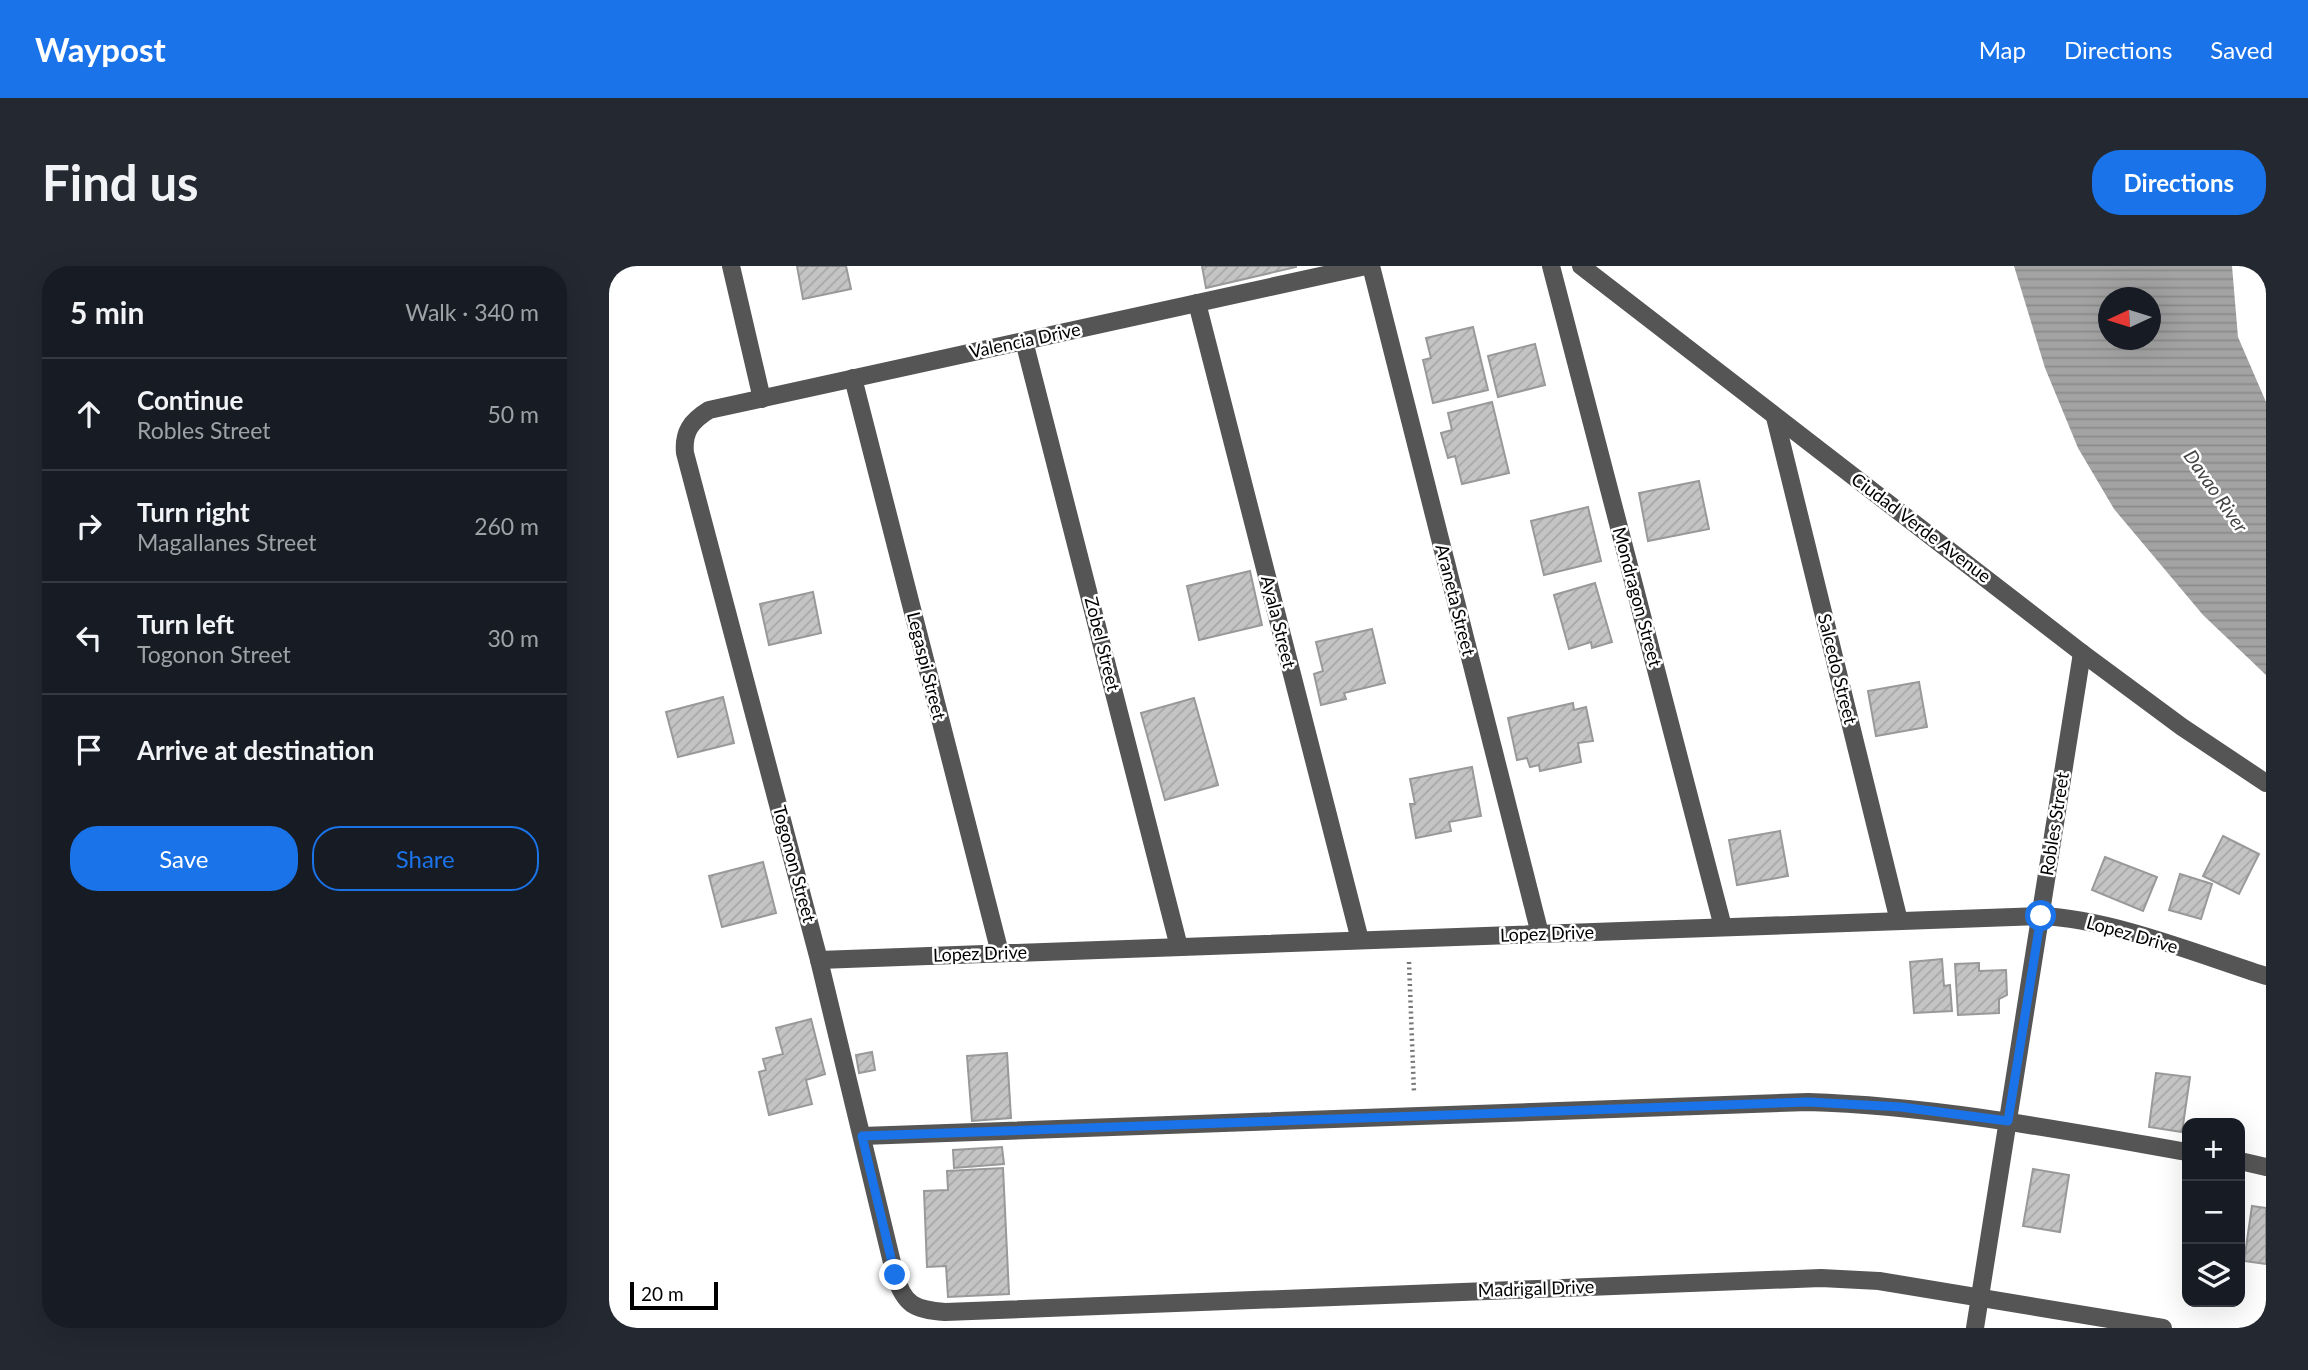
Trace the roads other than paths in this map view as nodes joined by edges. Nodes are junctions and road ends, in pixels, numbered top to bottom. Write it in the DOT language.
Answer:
graph roads {
  1 [pos="731,266"];
  2 [pos="1368,266"];
  3 [pos="1551,266"];
  4 [pos="1581,266"];
  5 [pos="1197,303"];
  6 [pos="1024,341"];
  7 [pos="853,379"];
  8 [pos="762,398"];
  9 [pos="1775,417"];
  10 [pos="689,427"];
  11 [pos="2082,653"];
  12 [pos="2266,783"];
  13 [pos="2041,916"];
  14 [pos="1899,921"];
  15 [pos="1723,927"];
  16 [pos="1540,934"];
  17 [pos="1360,940"];
  18 [pos="1179,947"];
  19 [pos="1000,953"];
  20 [pos="819,960"];
  21 [pos="2266,976"];
  22 [pos="2008,1121"];
  23 [pos="862,1136"];
  24 [pos="2182,1151"];
  25 [pos="2245,1162"];
  26 [pos="2266,1167"];
  27 [pos="1980,1296"];
  28 [pos="907,1301"];
  29 [pos="1975,1328"];
  30 [pos="2163,1328"];
  1 -- 8 [label="street"];
  2 -- 5 [label="street, Valencia Drive"];
  2 -- 16 [label="street, Araneta Street"];
  3 -- 15 [label="street, Mondragon Street"];
  4 -- 9 [label="street, Ciudad Verde Avenue"];
  5 -- 6 [label="street, Valencia Drive"];
  5 -- 17 [label="street, Ayala Street"];
  6 -- 7 [label="street, Valencia Drive"];
  6 -- 18 [label="street, Zobel Street"];
  7 -- 8 [label="street, Valencia Drive"];
  7 -- 19 [label="street, Legaspi Street"];
  8 -- 10 [label="street, Valencia Drive"];
  9 -- 11 [label="street, Ciudad Verde Avenue"];
  9 -- 14 [label="street, Salcedo Street"];
  10 -- 20 [label="street, Togonon Street"];
  11 -- 12 [label="street, Ciudad Verde Avenue"];
  11 -- 13 [label="street, Robles Street"];
  13 -- 14 [label="street, Lopez Drive"];
  13 -- 21 [label="street, Lopez Drive"];
  13 -- 22 [label="street, Robles Street"];
  14 -- 15 [label="street, Lopez Drive"];
  15 -- 16 [label="street, Lopez Drive"];
  16 -- 17 [label="street, Lopez Drive"];
  17 -- 18 [label="street, Lopez Drive"];
  18 -- 19 [label="street, Lopez Drive"];
  19 -- 20 [label="street, Lopez Drive"];
  20 -- 23 [label="street, Togonon Street"];
  22 -- 23 [label="street"];
  22 -- 24 [label="street"];
  22 -- 27 [label="street, Robles Street"];
  23 -- 28 [label="street, Togonon Street"];
  25 -- 26 [label="street"];
  27 -- 28 [label="street, Madrigal Drive"];
  27 -- 29 [label="street, Robles Street"];
  27 -- 30 [label="street, Madrigal Drive"];
}
